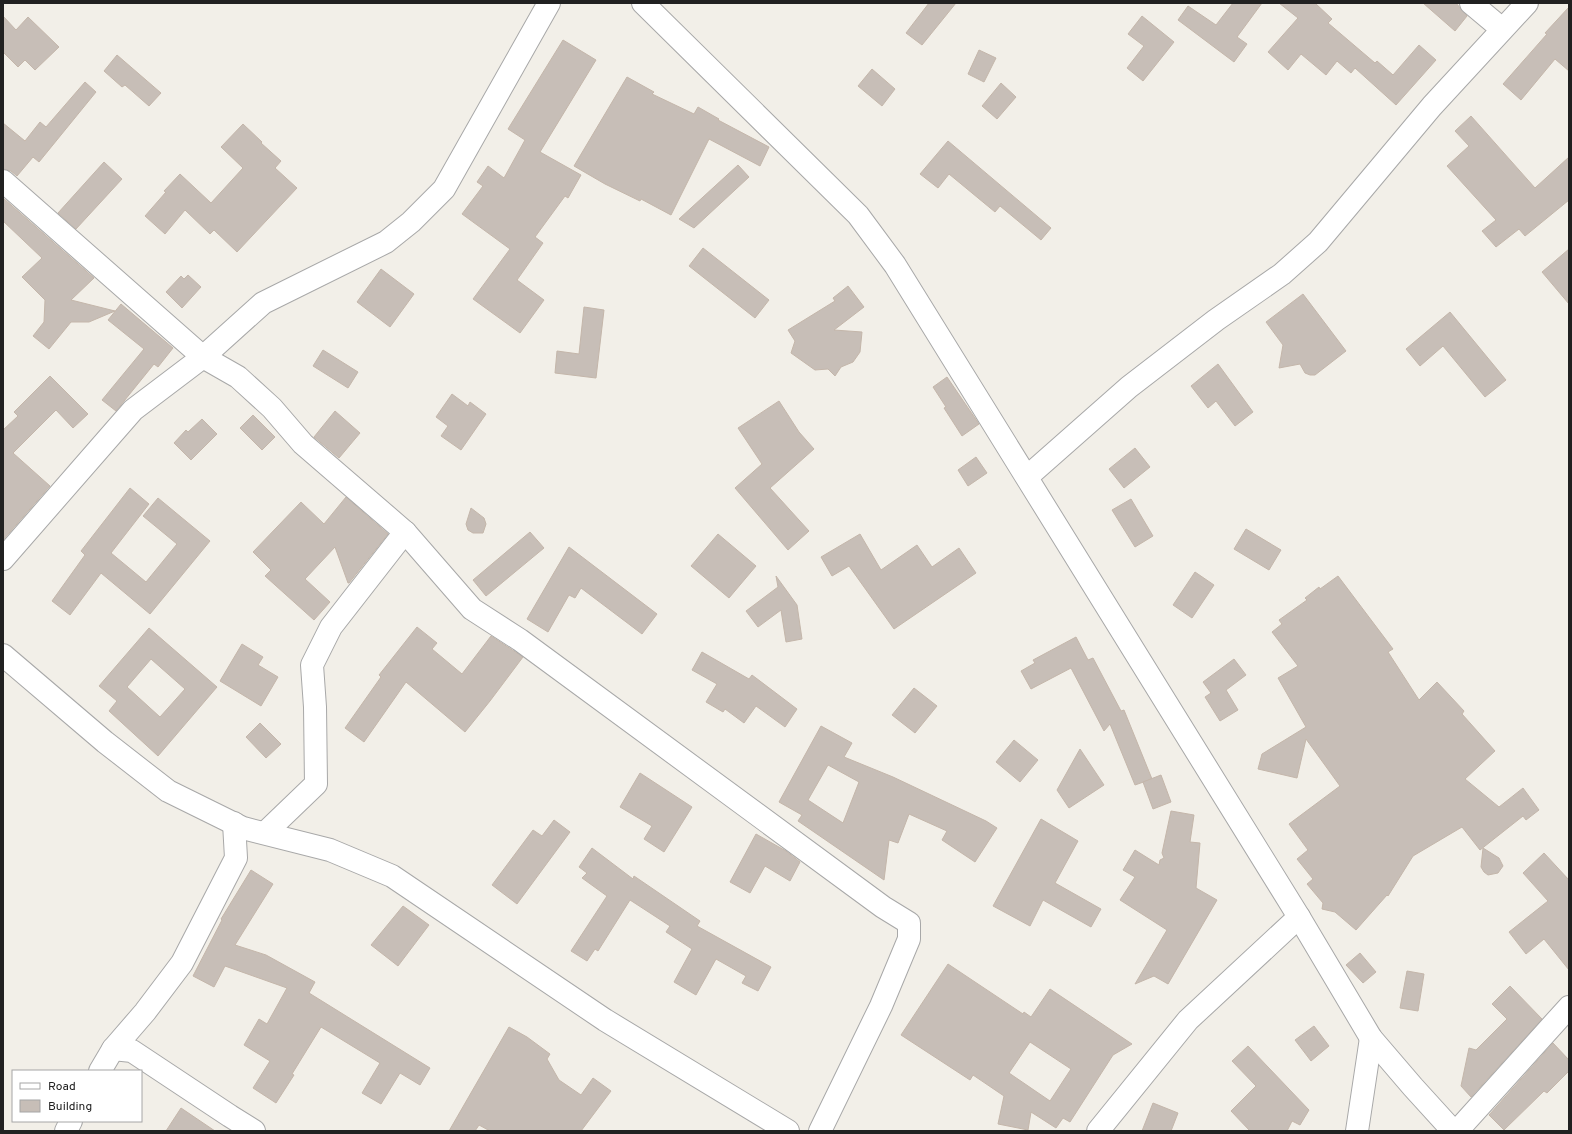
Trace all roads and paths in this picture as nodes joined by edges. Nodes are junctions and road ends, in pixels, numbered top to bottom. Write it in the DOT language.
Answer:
graph roads {
  1 [pos="549,3"];
  2 [pos="642,3"];
  3 [pos="1471,3"];
  4 [pos="1527,3"];
  5 [pos="1502,29"];
  6 [pos="3,181"];
  7 [pos="203,357"];
  8 [pos="1027,477"];
  9 [pos="404,532"];
  10 [pos="3,559"];
  11 [pos="3,655"];
  12 [pos="234,823"];
  13 [pos="265,833"];
  14 [pos="1299,917"];
  15 [pos="1569,1007"];
  16 [pos="1371,1038"];
  17 [pos="113,1049"];
  18 [pos="101,1070"];
  19 [pos="70,1122"];
  20 [pos="66,1131"];
  21 [pos="254,1131"];
  22 [pos="788,1131"];
  23 [pos="820,1131"];
  24 [pos="1098,1131"];
  25 [pos="1357,1131"];
  26 [pos="1453,1131"];
  27 [pos="1458,1131"];
  1 -- 7 [label="street"];
  2 -- 8 [label="street"];
  3 -- 5 [label="street"];
  4 -- 5 [label="street"];
  5 -- 8 [label="street"];
  6 -- 7 [label="street"];
  7 -- 9 [label="street"];
  7 -- 10 [label="street"];
  8 -- 14 [label="street"];
  9 -- 13 [label="street"];
  9 -- 23 [label="street"];
  11 -- 12 [label="street"];
  12 -- 13 [label="street"];
  12 -- 17 [label="street"];
  13 -- 22 [label="street"];
  14 -- 16 [label="street"];
  14 -- 24 [label="street"];
  15 -- 27 [label="street"];
  16 -- 25 [label="street"];
  16 -- 26 [label="street"];
  17 -- 18 [label="street"];
  17 -- 21 [label="street"];
  19 -- 20 [label="street"];
}
